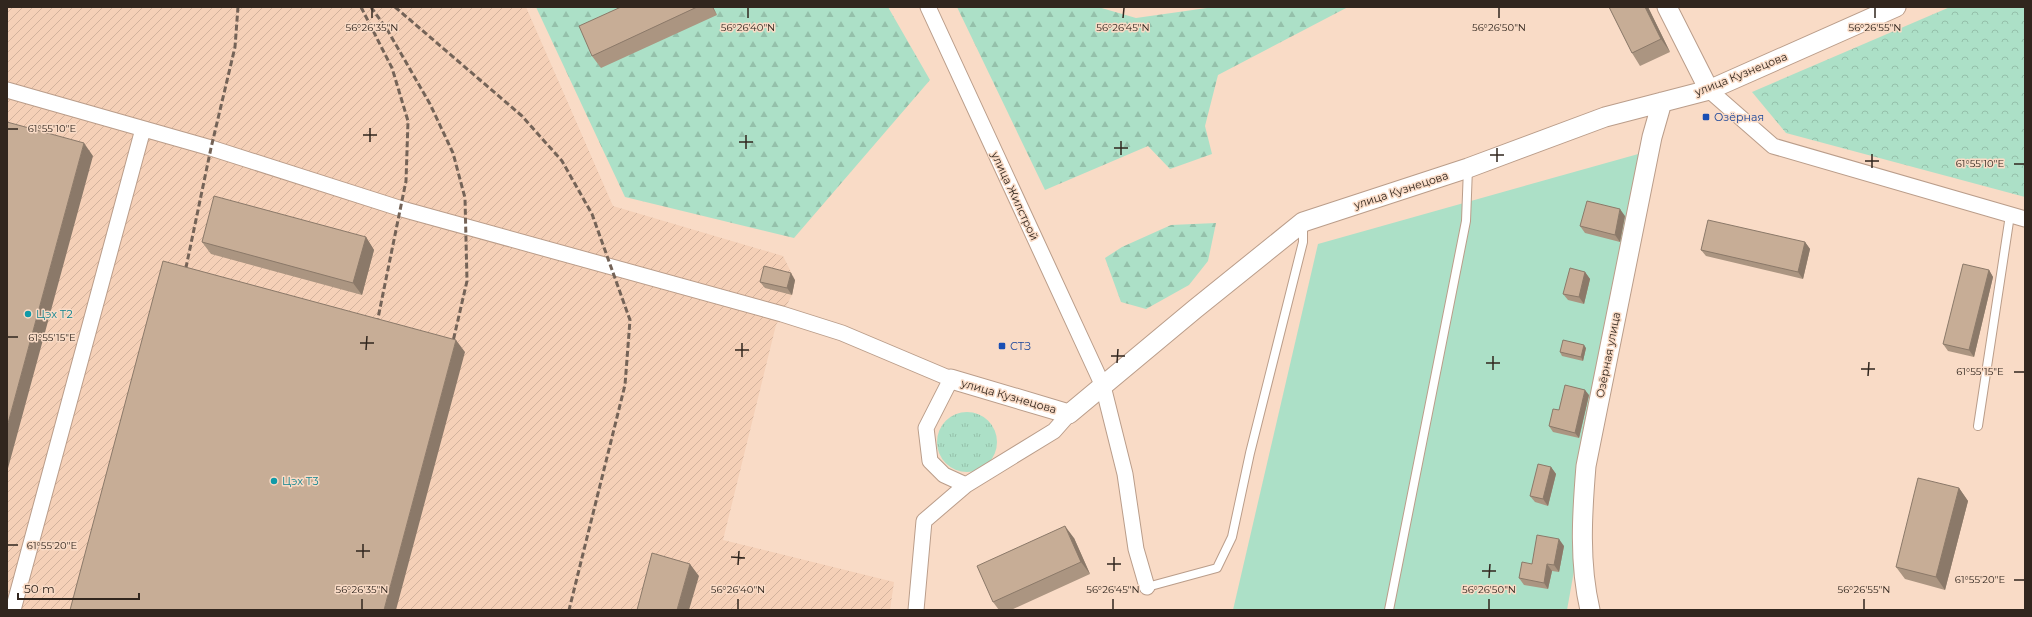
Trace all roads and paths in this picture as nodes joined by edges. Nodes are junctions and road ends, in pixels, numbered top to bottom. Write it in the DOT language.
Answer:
graph roads {
  1 [pos="928,7"];
  2 [pos="1667,7"];
  3 [pos="1896,7"];
  4 [pos="7,90"];
  5 [pos="1709,90"];
  6 [pos="1662,102"];
  7 [pos="143,129"];
  8 [pos="1468,168"];
  9 [pos="2010,215"];
  10 [pos="2025,219"];
  11 [pos="1303,222"];
  12 [pos="951,380"];
  13 [pos="1103,386"];
  14 [pos="1069,414"];
  15 [pos="1978,426"];
  16 [pos="966,486"];
  17 [pos="1147,587"];
  18 [pos="13,610"];
  19 [pos="916,610"];
  20 [pos="1389,610"];
  21 [pos="1590,610"];
  1 -- 13 [label="street, улица Жилстрой"];
  2 -- 5 [label="street"];
  3 -- 5 [label="street, улица Кузнецова"];
  4 -- 7 [label="street"];
  5 -- 6 [label="street, улица Кузнецова"];
  5 -- 9 [label="street"];
  6 -- 8 [label="street, улица Кузнецова"];
  6 -- 21 [label="street, Озёрная улица"];
  7 -- 12 [label="street"];
  7 -- 18 [label="street"];
  8 -- 11 [label="street, улица Кузнецова"];
  8 -- 20 [label="lane"];
  9 -- 10 [label="street"];
  9 -- 15 [label="lane"];
  11 -- 13 [label="street, улица Кузнецова"];
  11 -- 17 [label="lane"];
  12 -- 14 [label="street, улица Кузнецова"];
  12 -- 16 [label="street"];
  13 -- 14 [label="street, улица Кузнецова"];
  13 -- 17 [label="street, улица Жилстрой"];
  14 -- 16 [label="street"];
  16 -- 19 [label="street"];
}
